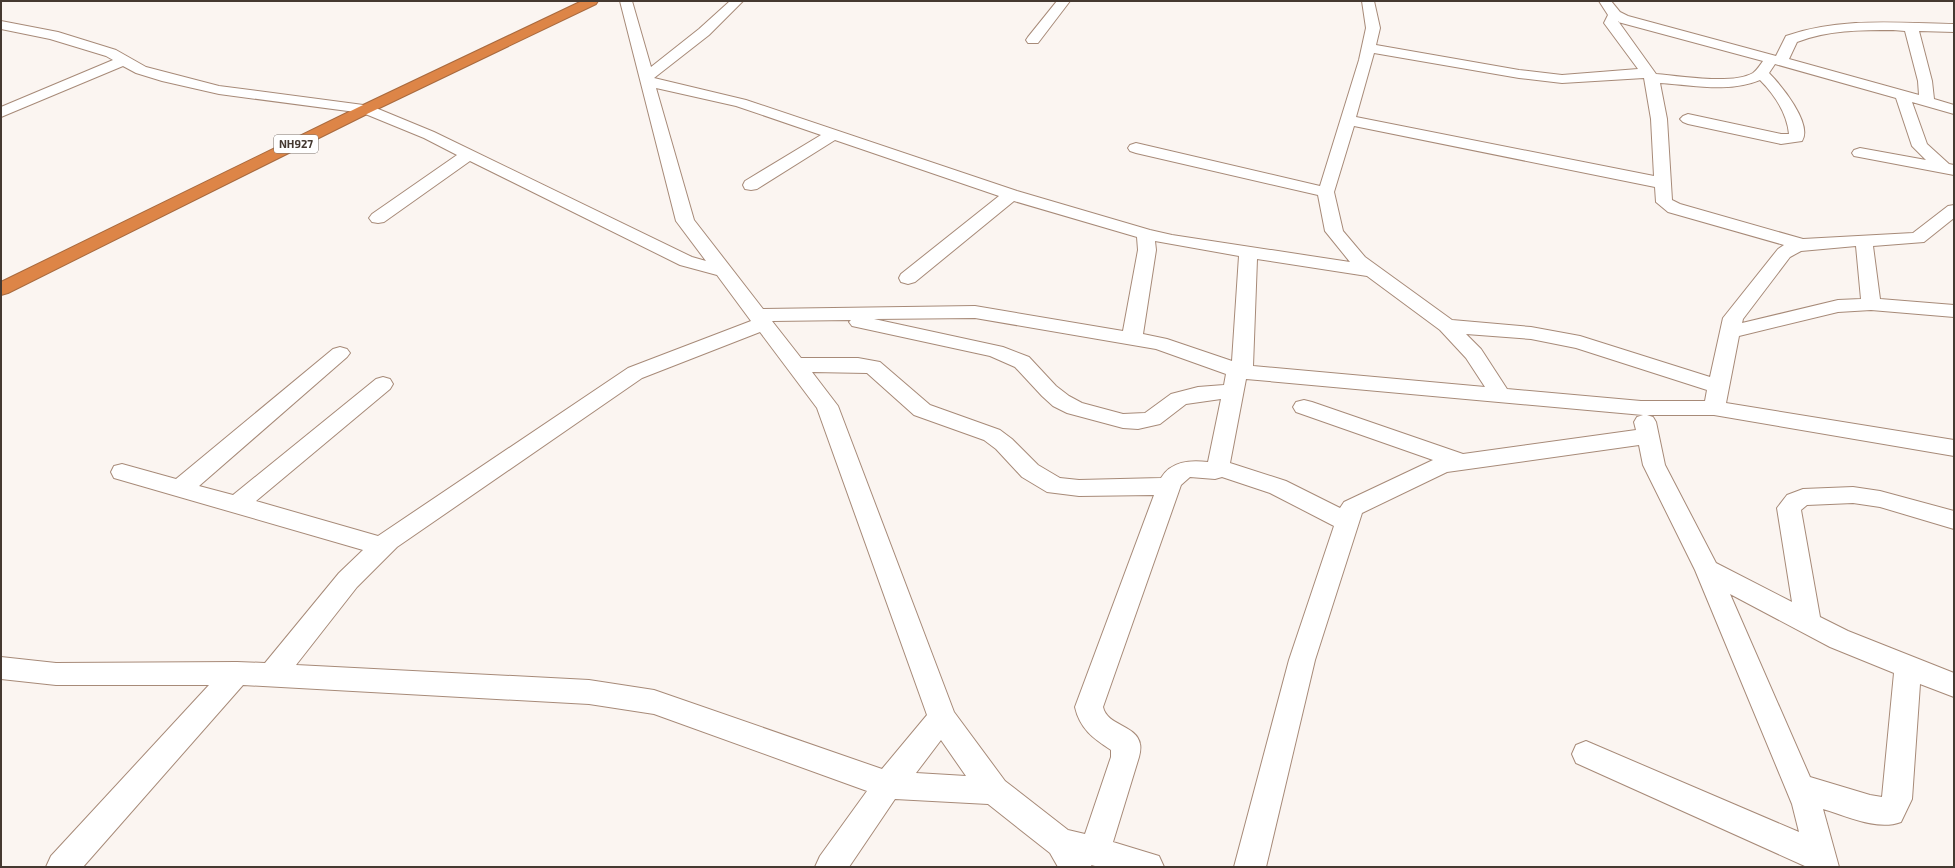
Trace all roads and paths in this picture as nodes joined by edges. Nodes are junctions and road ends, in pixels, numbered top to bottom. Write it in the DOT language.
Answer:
graph roads {
  1 [pos="592,1"];
  2 [pos="626,1"];
  3 [pos="737,1"];
  4 [pos="1064,1"];
  5 [pos="1368,1"];
  6 [pos="1605,1"];
  7 [pos="1616,15"];
  8 [pos="1,25"];
  9 [pos="1911,27"];
  10 [pos="1954,28"];
  11 [pos="1033,40"];
  12 [pos="1368,48"];
  13 [pos="124,60"];
  14 [pos="1777,60"];
  15 [pos="1761,73"];
  16 [pos="1650,76"];
  17 [pos="647,79"];
  18 [pos="1902,94"];
  19 [pos="1926,102"];
  20 [pos="366,109"];
  21 [pos="1954,110"];
  22 [pos="1,112"];
  23 [pos="1688,119"];
  24 [pos="1347,120"];
  25 [pos="832,135"];
  26 [pos="1136,148"];
  27 [pos="1860,153"];
  28 [pos="468,155"];
  29 [pos="1949,169"];
  30 [pos="1662,183"];
  31 [pos="751,185"];
  32 [pos="1326,192"];
  33 [pos="1011,195"];
  34 [pos="1954,210"];
  35 [pos="378,218"];
  36 [pos="1146,234"];
  37 [pos="1864,241"];
  38 [pos="1803,245"];
  39 [pos="1248,252"];
  40 [pos="723,271"];
  41 [pos="1373,271"];
  42 [pos="908,278"];
  43 [pos="1,289"];
  44 [pos="1871,304"];
  45 [pos="1954,311"];
  46 [pos="819,314"];
  47 [pos="760,319"];
  48 [pos="1447,326"];
  49 [pos="1730,332"];
  50 [pos="1132,338"];
  51 [pos="340,353"];
  52 [pos="795,364"];
  53 [pos="1237,378"];
  54 [pos="383,384"];
  55 [pos="1501,396"];
  56 [pos="1716,397"];
  57 [pos="1304,407"];
  58 [pos="1641,408"];
  59 [pos="1648,436"];
  60 [pos="1954,448"];
  61 [pos="1464,462"];
  62 [pos="1218,467"];
  63 [pos="122,472"];
  64 [pos="1169,486"];
  65 [pos="180,489"];
  66 [pos="236,505"];
  67 [pos="1954,520"];
  68 [pos="1348,522"];
  69 [pos="382,546"];
  70 [pos="1707,570"];
  71 [pos="1808,622"];
  72 [pos="1908,667"];
  73 [pos="1,668"];
  74 [pos="237,673"];
  75 [pos="272,675"];
  76 [pos="1954,685"];
  77 [pos="942,718"];
  78 [pos="1586,754"];
  79 [pos="888,786"];
  80 [pos="1800,788"];
  81 [pos="994,791"];
  82 [pos="1077,854"];
  83 [pos="1822,862"];
  84 [pos="62,867"];
  85 [pos="831,867"];
  86 [pos="1148,867"];
  87 [pos="1250,867"];
  1 -- 20 [label="highway, NH927"];
  2 -- 17 [label="street"];
  3 -- 17 [label="street"];
  4 -- 11 [label="street"];
  5 -- 12 [label="street"];
  6 -- 7 [label="street"];
  7 -- 14 [label="street"];
  7 -- 16 [label="street"];
  8 -- 13 [label="street"];
  9 -- 10 [label="street"];
  9 -- 14 [label="street"];
  9 -- 19 [label="street"];
  12 -- 16 [label="street"];
  12 -- 24 [label="street"];
  13 -- 20 [label="street"];
  13 -- 22 [label="street"];
  14 -- 15 [label="street"];
  14 -- 18 [label="street"];
  15 -- 16 [label="street"];
  15 -- 23 [label="street"];
  16 -- 30 [label="street"];
  17 -- 25 [label="street"];
  17 -- 40 [label="street"];
  18 -- 19 [label="street"];
  18 -- 29 [label="street"];
  19 -- 21 [label="street"];
  20 -- 28 [label="street"];
  20 -- 43 [label="highway, NH927"];
  24 -- 30 [label="street"];
  24 -- 32 [label="street"];
  25 -- 31 [label="street"];
  25 -- 33 [label="street"];
  26 -- 32 [label="street"];
  27 -- 29 [label="street"];
  28 -- 35 [label="street"];
  28 -- 40 [label="street"];
  30 -- 38 [label="street"];
  32 -- 41 [label="street"];
  33 -- 36 [label="street"];
  33 -- 42 [label="street"];
  34 -- 37 [label="street"];
  36 -- 39 [label="street"];
  36 -- 50 [label="street"];
  37 -- 38 [label="street"];
  37 -- 44 [label="street"];
  38 -- 49 [label="street"];
  39 -- 41 [label="street"];
  39 -- 53 [label="street"];
  40 -- 47 [label="street"];
  41 -- 48 [label="street"];
  44 -- 45 [label="street"];
  44 -- 49 [label="street"];
  46 -- 47 [label="street"];
  46 -- 50 [label="street"];
  46 -- 53 [label="street"];
  47 -- 52 [label="street"];
  47 -- 69 [label="street"];
  48 -- 55 [label="street"];
  48 -- 56 [label="street"];
  49 -- 56 [label="street"];
  50 -- 53 [label="street"];
  51 -- 65 [label="street"];
  52 -- 64 [label="street"];
  52 -- 77 [label="street"];
  53 -- 55 [label="street"];
  53 -- 62 [label="street"];
  54 -- 66 [label="street"];
  55 -- 58 [label="street"];
  56 -- 58 [label="street"];
  56 -- 60 [label="street"];
  57 -- 61 [label="street"];
  58 -- 59 [label="street"];
  59 -- 61 [label="street"];
  59 -- 70 [label="street"];
  61 -- 68 [label="street"];
  62 -- 64 [label="street"];
  62 -- 68 [label="street"];
  63 -- 65 [label="street"];
  64 -- 82 [label="street"];
  65 -- 66 [label="street"];
  66 -- 69 [label="street"];
  67 -- 71 [label="street"];
  68 -- 87 [label="street"];
  69 -- 75 [label="street"];
  70 -- 71 [label="street"];
  70 -- 80 [label="street"];
  71 -- 72 [label="street"];
  72 -- 76 [label="street"];
  72 -- 80 [label="street"];
  73 -- 74 [label="street"];
  74 -- 75 [label="street"];
  74 -- 84 [label="street"];
  75 -- 79 [label="street"];
  77 -- 79 [label="street"];
  77 -- 81 [label="street"];
  78 -- 83 [label="street"];
  79 -- 81 [label="street"];
  79 -- 85 [label="street"];
  80 -- 83 [label="street"];
  81 -- 82 [label="street"];
  82 -- 86 [label="street"];
}
